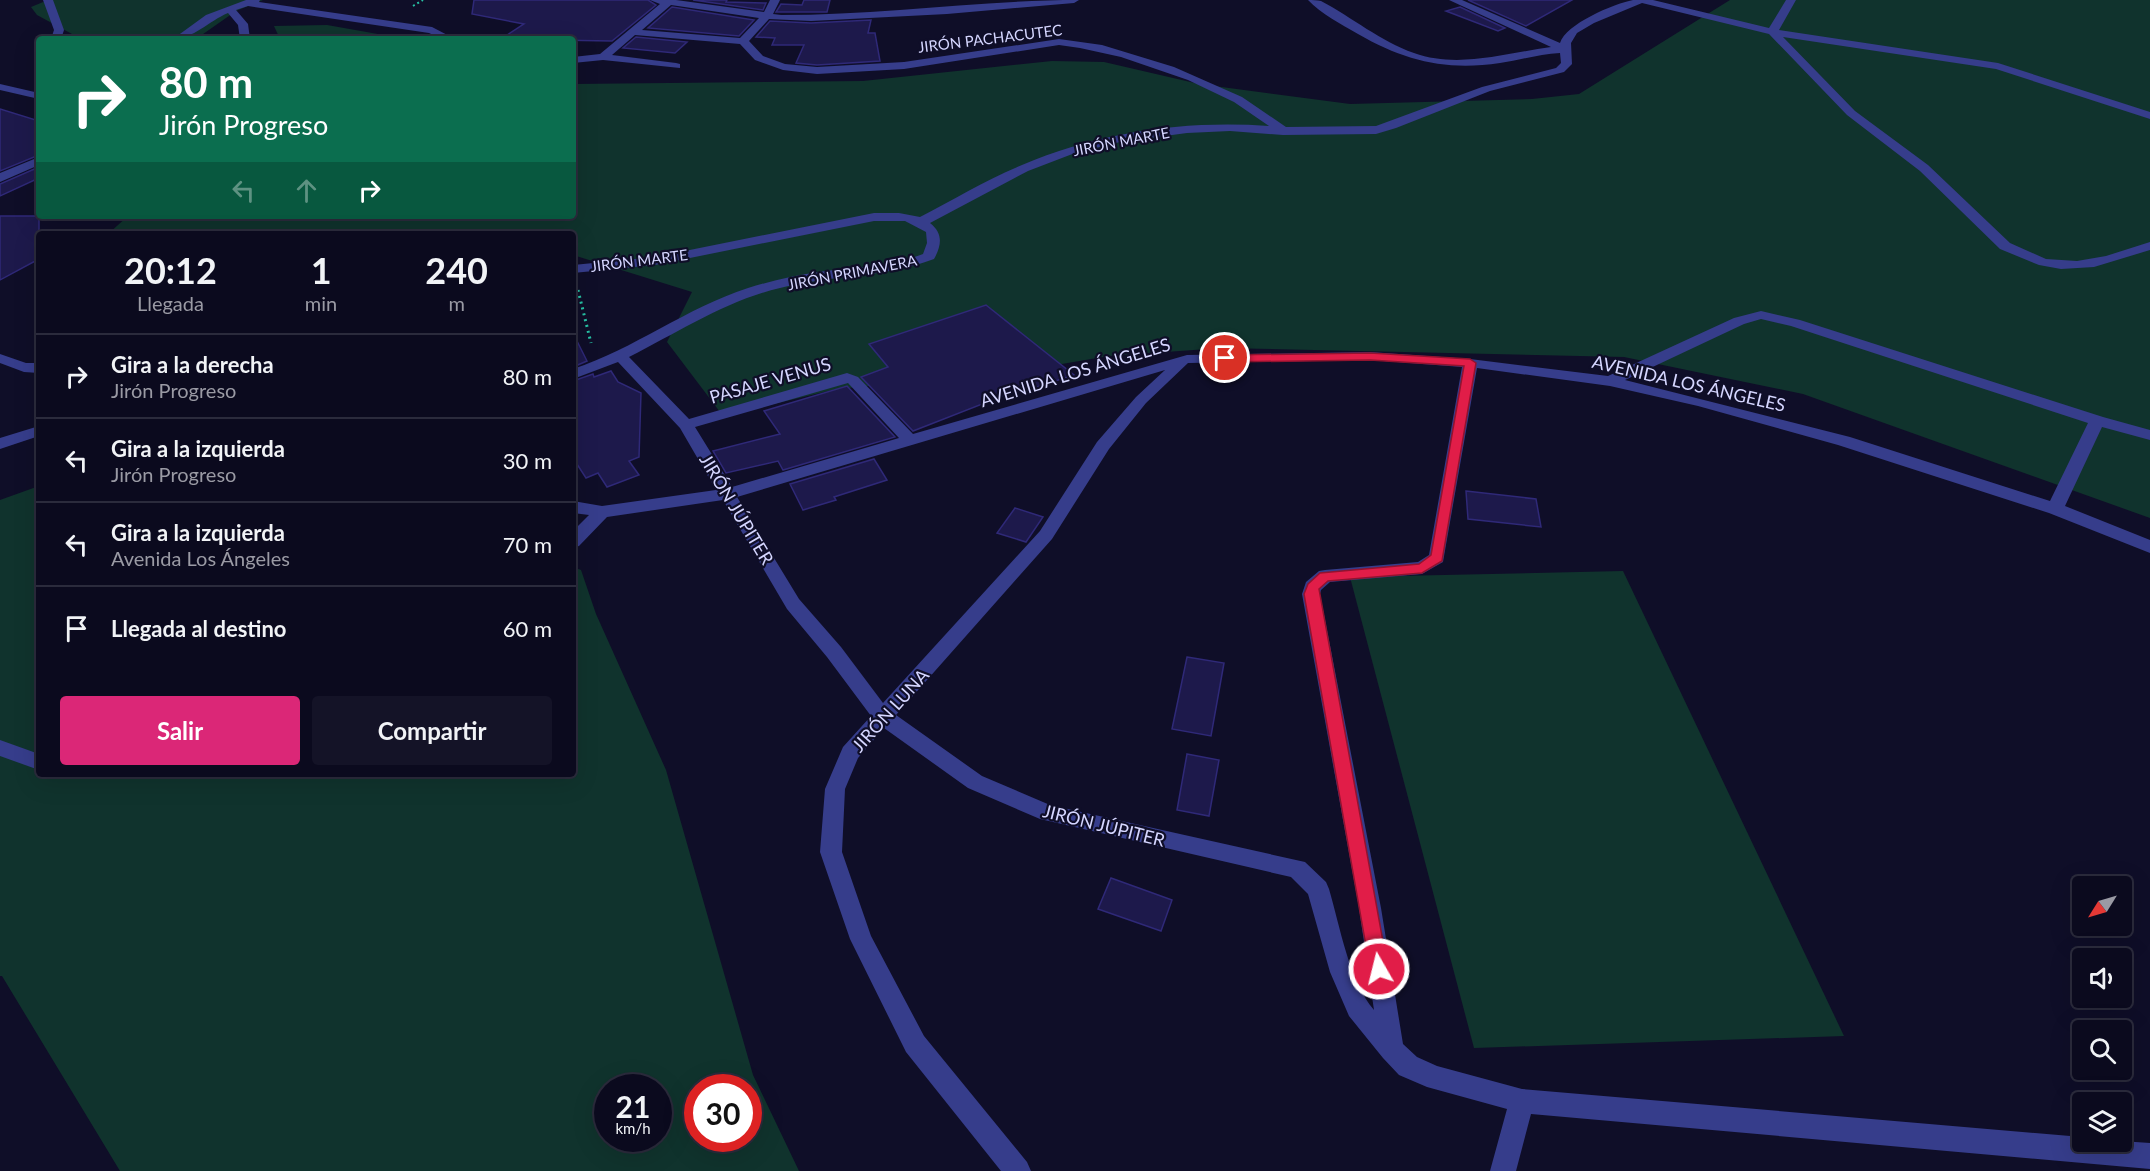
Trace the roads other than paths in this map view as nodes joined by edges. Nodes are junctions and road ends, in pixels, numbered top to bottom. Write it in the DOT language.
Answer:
graph roads {
  1 [pos="48,0"];
  2 [pos="655,0"];
  3 [pos="775,0"];
  4 [pos="1074,0"];
  5 [pos="1313,0"];
  6 [pos="1454,0"];
  7 [pos="1612,0"];
  8 [pos="1641,0"];
  9 [pos="1791,0"];
  10 [pos="670,1"];
  11 [pos="252,2"];
  12 [pos="1628,7"];
  13 [pos="230,9"];
  14 [pos="768,14"];
  15 [pos="633,32"];
  16 [pos="1773,32"];
  17 [pos="57,36"];
  18 [pos="182,36"];
  19 [pos="245,36"];
  20 [pos="444,36"];
  21 [pos="743,41"];
  22 [pos="1564,49"];
  23 [pos="603,57"];
  24 [pos="576,60"];
  25 [pos="676,66"];
  26 [pos="0,87"];
  27 [pos="36,95"];
  28 [pos="2150,116"];
  29 [pos="1283,131"];
  30 [pos="36,162"];
  31 [pos="0,178"];
  32 [pos="921,222"];
  33 [pos="2150,246"];
  34 [pos="576,275"];
  35 [pos="621,357"];
  36 [pos="0,358"];
  37 [pos="1187,359"];
  38 [pos="1470,363"];
  39 [pos="36,368"];
  40 [pos="576,373"];
  41 [pos="1610,381"];
  42 [pos="2097,421"];
  43 [pos="686,425"];
  44 [pos="36,432"];
  45 [pos="2150,435"];
  46 [pos="911,442"];
  47 [pos="0,444"];
  48 [pos="728,494"];
  49 [pos="576,508"];
  50 [pos="2055,509"];
  51 [pos="602,512"];
  52 [pos="576,539"];
  53 [pos="2150,546"];
  54 [pos="883,717"];
  55 [pos="0,748"];
  56 [pos="36,761"];
  57 [pos="1392,1050"];
  58 [pos="1522,1101"];
  59 [pos="2150,1156"];
  60 [pos="1018,1171"];
  61 [pos="1503,1171"];
  1 -- 17 [label="street"];
  2 -- 10 [label="street"];
  3 -- 14 [label="street"];
  4 -- 14 [label="street"];
  5 -- 22 [label="street"];
  6 -- 22 [label="street"];
  7 -- 12 [label="street"];
  8 -- 12 [label="street, JIRÓN MARTE"];
  8 -- 16 [label="street"];
  9 -- 16 [label="street"];
  10 -- 14 [label="street"];
  10 -- 15 [label="street"];
  11 -- 13 [label="street"];
  11 -- 20 [label="street"];
  12 -- 22 [label="street, JIRÓN MARTE"];
  13 -- 18 [label="street"];
  13 -- 19 [label="street"];
  14 -- 21 [label="street"];
  15 -- 21 [label="street"];
  15 -- 23 [label="street"];
  16 -- 28 [label="street"];
  16 -- 33 [label="street"];
  21 -- 29 [label="street, JIRÓN PACHACUTEC"];
  22 -- 29 [label="street, JIRÓN MARTE"];
  23 -- 24 [label="street"];
  23 -- 25 [label="street"];
  26 -- 27 [label="street"];
  29 -- 32 [label="street, JIRÓN MARTE"];
  30 -- 31 [label="street"];
  32 -- 34 [label="street, JIRÓN MARTE"];
  32 -- 35 [label="street, JIRÓN PRIMAVERA"];
  35 -- 40 [label="street, JIRÓN PRIMAVERA"];
  35 -- 43 [label="street, JIRÓN JÚPITER"];
  36 -- 39 [label="street"];
  37 -- 38 [label="street, AVENIDA LOS ÁNGELES"];
  37 -- 46 [label="street, AVENIDA LOS ÁNGELES"];
  37 -- 54 [label="street, JIRÓN LUNA"];
  38 -- 41 [label="street, AVENIDA LOS ÁNGELES"];
  38 -- 57 [label="street"];
  41 -- 42 [label="street"];
  41 -- 50 [label="street, AVENIDA LOS ÁNGELES"];
  42 -- 45 [label="street"];
  42 -- 50 [label="street"];
  43 -- 46 [label="street, PASAJE VENUS"];
  43 -- 48 [label="street, JIRÓN JÚPITER"];
  44 -- 47 [label="street"];
  46 -- 48 [label="street, AVENIDA LOS ÁNGELES"];
  48 -- 51 [label="street, AVENIDA LOS ÁNGELES"];
  48 -- 54 [label="street, JIRÓN JÚPITER"];
  49 -- 51 [label="street, AVENIDA LOS ÁNGELES"];
  50 -- 53 [label="street, AVENIDA LOS ÁNGELES"];
  51 -- 52 [label="street"];
  54 -- 57 [label="street, JIRÓN JÚPITER"];
  54 -- 60 [label="street, JIRÓN LUNA"];
  55 -- 56 [label="street"];
  57 -- 58 [label="street, JIRÓN JÚPITER"];
  58 -- 59 [label="street, JIRÓN JÚPITER"];
  58 -- 61 [label="street"];
}
